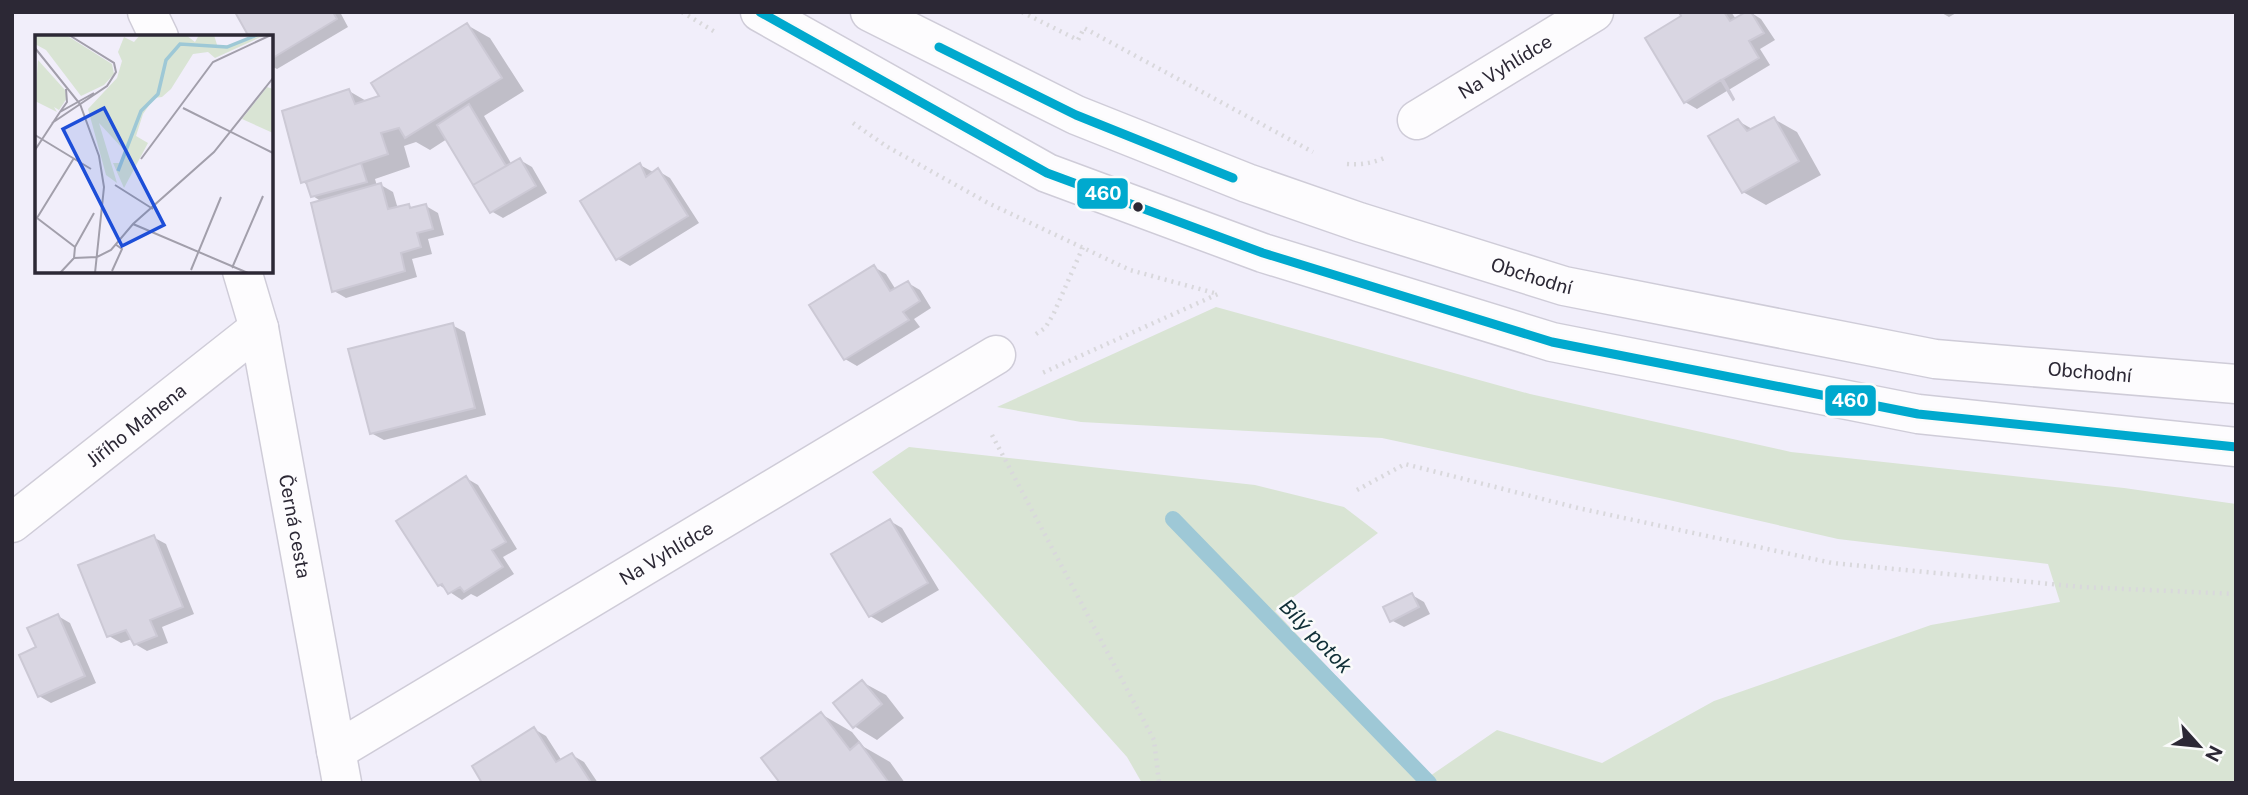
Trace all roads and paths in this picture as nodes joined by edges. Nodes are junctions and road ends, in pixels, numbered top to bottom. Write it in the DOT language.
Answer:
graph roads {
  1 [pos="147,12"];
  2 [pos="682,12"];
  3 [pos="760,12"];
  4 [pos="870,12"];
  5 [pos="1022,12"];
  6 [pos="1594,12"];
  7 [pos="716,33"];
  8 [pos="158,35"];
  9 [pos="1417,120"];
  10 [pos="852,122"];
  11 [pos="1395,152"];
  12 [pos="1318,155"];
  13 [pos="1337,163"];
  14 [pos="1083,247"];
  15 [pos="243,273"];
  16 [pos="259,328"];
  17 [pos="1045,328"];
  18 [pos="996,355"];
  19 [pos="1031,378"];
  20 [pos="2236,383"];
  21 [pos="992,435"];
  22 [pos="2236,447"];
  23 [pos="1357,490"];
  24 [pos="12,523"];
  25 [pos="2236,594"];
  26 [pos="339,767"];
  27 [pos="1159,783"];
  1 -- 8 [label="main road"];
  2 -- 7 [label="path"];
  3 -- 22 [label="main road"];
  4 -- 20 [label="main road, Obchodní"];
  5 -- 12 [label="path"];
  6 -- 9 [label="main road, Na Vyhlídce"];
  10 -- 14 [label="path"];
  11 -- 13 [label="path"];
  14 -- 17 [label="path"];
  14 -- 19 [label="path"];
  15 -- 16 [label="main road, Černá cesta"];
  16 -- 24 [label="main road, Jiřího Mahena"];
  16 -- 26 [label="main road, Černá cesta"];
  18 -- 26 [label="main road, Na Vyhlídce"];
  21 -- 27 [label="path"];
  23 -- 25 [label="path"];
}
